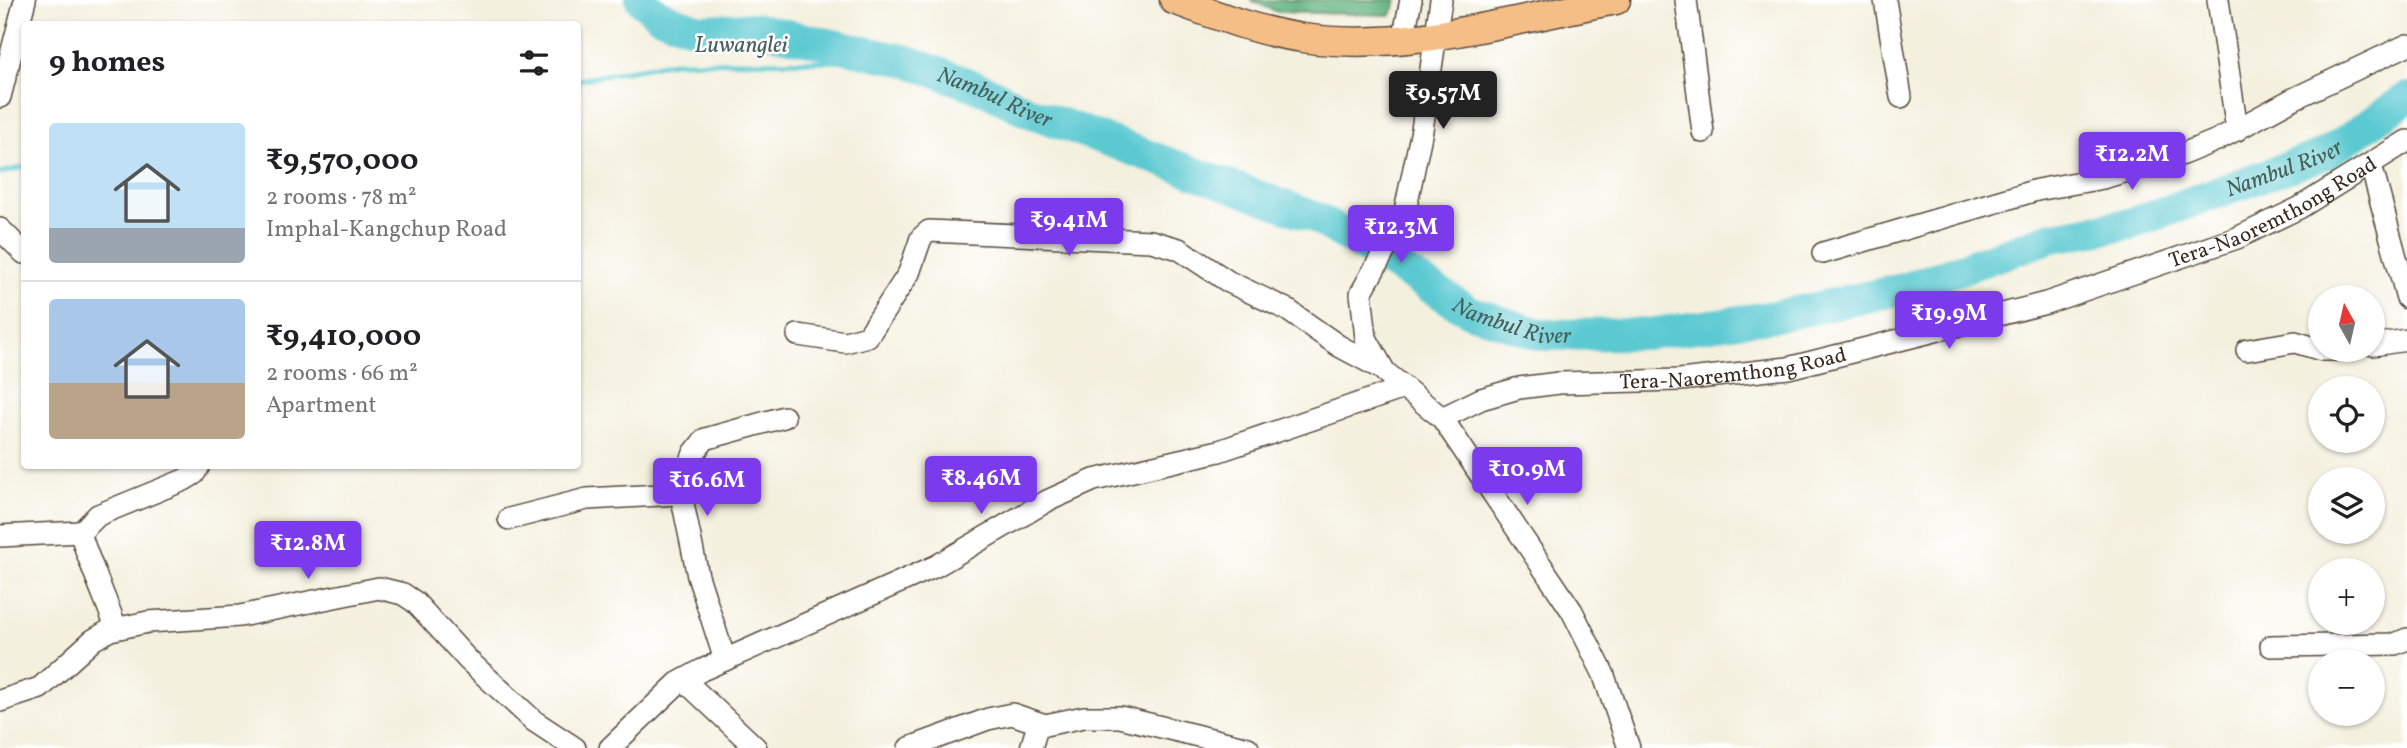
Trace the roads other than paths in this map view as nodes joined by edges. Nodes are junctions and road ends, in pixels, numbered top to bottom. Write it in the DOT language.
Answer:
graph roads {
  1 [pos="25,0"];
  2 [pos="1174,0"];
  3 [pos="1411,0"];
  4 [pos="1441,0"];
  5 [pos="1616,0"];
  6 [pos="1686,0"];
  7 [pos="1885,0"];
  8 [pos="2218,0"];
  9 [pos="1437,36"];
  10 [pos="1404,39"];
  11 [pos="2407,46"];
  12 [pos="0,97"];
  13 [pos="1901,97"];
  14 [pos="2237,130"];
  15 [pos="1703,132"];
  16 [pos="2407,141"];
  17 [pos="2371,165"];
  18 [pos="0,229"];
  19 [pos="21,250"];
  20 [pos="1823,253"];
  21 [pos="2407,298"];
  22 [pos="798,335"];
  23 [pos="2407,340"];
  24 [pos="2385,343"];
  25 [pos="2308,346"];
  26 [pos="2247,350"];
  27 [pos="1384,370"];
  28 [pos="1404,388"];
  29 [pos="784,417"];
  30 [pos="1441,418"];
  31 [pos="197,469"];
  32 [pos="679,494"];
  33 [pos="509,519"];
  34 [pos="81,532"];
  35 [pos="0,536"];
  36 [pos="116,628"];
  37 [pos="2407,639"];
  38 [pos="2271,646"];
  39 [pos="725,660"];
  40 [pos="684,680"];
  41 [pos="0,701"];
  42 [pos="1038,725"];
  43 [pos="575,748"];
  44 [pos="610,748"];
  45 [pos="756,748"];
  46 [pos="909,748"];
  47 [pos="1031,748"];
  48 [pos="1248,748"];
  49 [pos="1629,748"];
  1 -- 12 [label="street"];
  2 -- 10 [label="main road"];
  3 -- 10 [label="street"];
  4 -- 9 [label="street"];
  5 -- 9 [label="main road"];
  6 -- 15 [label="street"];
  7 -- 13 [label="street"];
  8 -- 14 [label="street"];
  9 -- 10 [label="main road"];
  9 -- 27 [label="street"];
  11 -- 14 [label="street"];
  14 -- 20 [label="street"];
  16 -- 17 [label="street, Tera-Naoremthong Road"];
  17 -- 21 [label="street"];
  17 -- 30 [label="street, Tera-Naoremthong Road"];
  18 -- 19 [label="street"];
  22 -- 27 [label="street"];
  23 -- 24 [label="street"];
  25 -- 26 [label="street"];
  27 -- 28 [label="street"];
  28 -- 30 [label="street"];
  28 -- 39 [label="street"];
  29 -- 32 [label="street"];
  30 -- 49 [label="street"];
  31 -- 34 [label="street"];
  32 -- 33 [label="street"];
  32 -- 39 [label="street"];
  34 -- 35 [label="street"];
  34 -- 36 [label="street"];
  36 -- 41 [label="street"];
  36 -- 43 [label="street"];
  37 -- 38 [label="street"];
  39 -- 40 [label="street"];
  40 -- 44 [label="street"];
  40 -- 45 [label="street"];
  42 -- 46 [label="street"];
  42 -- 47 [label="street"];
  42 -- 48 [label="street"];
}
